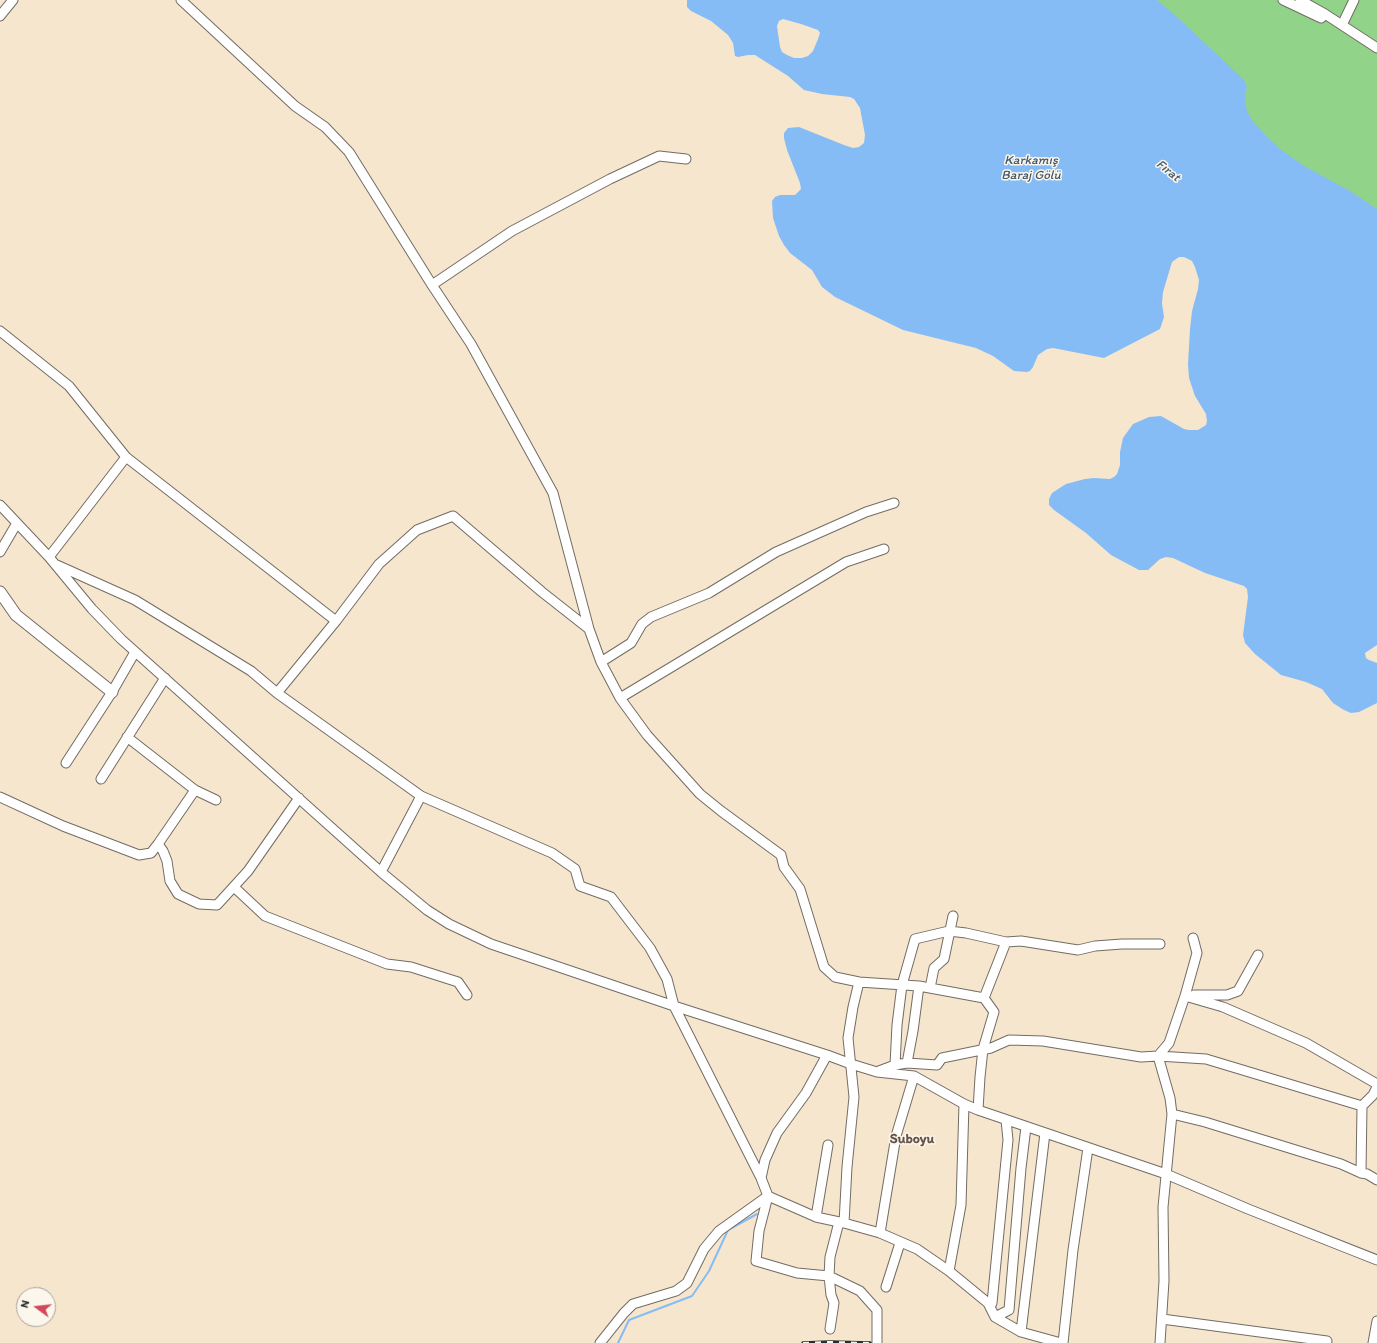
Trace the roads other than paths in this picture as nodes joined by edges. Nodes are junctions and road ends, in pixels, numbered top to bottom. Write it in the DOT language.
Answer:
graph roads {
  1 [pos="13,0"];
  2 [pos="180,0"];
  3 [pos="1285,0"];
  4 [pos="1300,0"];
  5 [pos="1354,0"];
  6 [pos="1325,14"];
  7 [pos="0,16"];
  8 [pos="1342,25"];
  9 [pos="1377,48"];
  10 [pos="686,159"];
  11 [pos="432,285"];
  12 [pos="0,331"];
  13 [pos="126,457"];
  14 [pos="894,503"];
  15 [pos="0,505"];
  16 [pos="17,523"];
  17 [pos="884,549"];
  18 [pos="0,552"];
  19 [pos="51,560"];
  20 [pos="0,592"];
  21 [pos="336,621"];
  22 [pos="589,629"];
  23 [pos="135,652"];
  24 [pos="601,662"];
  25 [pos="165,678"];
  26 [pos="112,692"];
  27 [pos="277,693"];
  28 [pos="620,698"];
  29 [pos="128,737"];
  30 [pos="66,763"];
  31 [pos="101,779"];
  32 [pos="195,790"];
  33 [pos="421,796"];
  34 [pos="0,797"];
  35 [pos="299,798"];
  36 [pos="216,800"];
  37 [pos="158,844"];
  38 [pos="381,872"];
  39 [pos="234,887"];
  40 [pos="953,916"];
  41 [pos="949,931"];
  42 [pos="1193,938"];
  43 [pos="1006,942"];
  44 [pos="1160,944"];
  45 [pos="1258,955"];
  46 [pos="859,982"];
  47 [pos="902,985"];
  48 [pos="919,986"];
  49 [pos="930,988"];
  50 [pos="467,995"];
  51 [pos="1185,996"];
  52 [pos="984,998"];
  53 [pos="674,1006"];
  54 [pos="983,1049"];
  55 [pos="826,1055"];
  56 [pos="1158,1056"];
  57 [pos="907,1063"];
  58 [pos="850,1064"];
  59 [pos="894,1065"];
  60 [pos="877,1072"];
  61 [pos="914,1076"];
  62 [pos="1377,1084"];
  63 [pos="1377,1087"];
  64 [pos="964,1104"];
  65 [pos="1362,1106"];
  66 [pos="978,1110"];
  67 [pos="1172,1114"];
  68 [pos="1006,1120"];
  69 [pos="1026,1127"];
  70 [pos="1045,1133"];
  71 [pos="828,1145"];
  72 [pos="1088,1148"];
  73 [pos="1361,1173"];
  74 [pos="1166,1174"];
  75 [pos="761,1178"];
  76 [pos="1377,1180"];
  77 [pos="768,1196"];
  78 [pos="816,1217"];
  79 [pos="841,1222"];
  80 [pos="880,1233"];
  81 [pos="900,1243"];
  82 [pos="1377,1260"];
  83 [pos="949,1271"];
  84 [pos="828,1276"];
  85 [pos="886,1288"];
  86 [pos="988,1303"];
  87 [pos="995,1318"];
  88 [pos="1162,1319"];
  89 [pos="1377,1321"];
  90 [pos="830,1330"];
  91 [pos="1021,1332"];
  92 [pos="878,1341"];
  93 [pos="1327,1341"];
  94 [pos="600,1343"];
  95 [pos="1062,1343"];
  96 [pos="1160,1343"];
  97 [pos="1373,1343"];
  1 -- 7 [label="street"];
  2 -- 11 [label="street"];
  3 -- 6 [label="street"];
  4 -- 6 [label="street"];
  5 -- 8 [label="street"];
  6 -- 8 [label="street"];
  8 -- 9 [label="street"];
  10 -- 11 [label="street"];
  11 -- 22 [label="street"];
  12 -- 13 [label="street"];
  13 -- 19 [label="street"];
  13 -- 21 [label="street"];
  14 -- 24 [label="street"];
  15 -- 16 [label="street"];
  16 -- 18 [label="street"];
  16 -- 19 [label="street"];
  17 -- 28 [label="street"];
  19 -- 23 [label="street"];
  19 -- 27 [label="street"];
  20 -- 26 [label="main road"];
  21 -- 22 [label="street"];
  21 -- 27 [label="street"];
  22 -- 24 [label="street"];
  23 -- 25 [label="street"];
  23 -- 26 [label="street"];
  24 -- 28 [label="street"];
  25 -- 29 [label="street"];
  25 -- 35 [label="street"];
  26 -- 30 [label="street"];
  27 -- 33 [label="street"];
  28 -- 46 [label="street"];
  29 -- 31 [label="street"];
  29 -- 32 [label="street"];
  32 -- 36 [label="street"];
  32 -- 37 [label="street"];
  33 -- 38 [label="street"];
  33 -- 53 [label="street"];
  34 -- 37 [label="street"];
  35 -- 38 [label="street"];
  35 -- 39 [label="street"];
  37 -- 39 [label="street"];
  38 -- 53 [label="street"];
  39 -- 50 [label="street"];
  40 -- 41 [label="street"];
  41 -- 43 [label="street"];
  41 -- 47 [label="street"];
  41 -- 49 [label="street"];
  42 -- 51 [label="street"];
  43 -- 44 [label="street"];
  43 -- 52 [label="street"];
  45 -- 51 [label="street"];
  46 -- 47 [label="street"];
  46 -- 58 [label="street"];
  47 -- 48 [label="street"];
  47 -- 59 [label="street"];
  48 -- 49 [label="street"];
  48 -- 57 [label="street"];
  49 -- 52 [label="street"];
  51 -- 56 [label="street"];
  51 -- 62 [label="street"];
  52 -- 54 [label="street"];
  53 -- 55 [label="street"];
  53 -- 75 [label="street"];
  54 -- 56 [label="street"];
  54 -- 57 [label="street"];
  54 -- 66 [label="street"];
  55 -- 58 [label="street"];
  55 -- 75 [label="street"];
  56 -- 65 [label="street"];
  56 -- 67 [label="street"];
  57 -- 59 [label="street"];
  58 -- 60 [label="street"];
  58 -- 79 [label="street"];
  59 -- 60 [label="street"];
  60 -- 61 [label="street"];
  61 -- 64 [label="street"];
  61 -- 80 [label="street"];
  63 -- 65 [label="street"];
  64 -- 66 [label="street"];
  64 -- 83 [label="street"];
  65 -- 73 [label="street"];
  66 -- 68 [label="street"];
  67 -- 73 [label="street"];
  67 -- 74 [label="street"];
  68 -- 69 [label="street"];
  68 -- 86 [label="street"];
  69 -- 70 [label="street"];
  69 -- 87 [label="street"];
  70 -- 72 [label="street"];
  70 -- 91 [label="street"];
  71 -- 78 [label="street"];
  72 -- 74 [label="street"];
  72 -- 95 [label="street"];
  73 -- 76 [label="street"];
  74 -- 82 [label="street"];
  74 -- 88 [label="street"];
  75 -- 77 [label="street"];
  77 -- 78 [label="street"];
  77 -- 84 [label="street"];
  77 -- 94 [label="street"];
  78 -- 79 [label="street"];
  79 -- 80 [label="street"];
  79 -- 84 [label="street"];
  80 -- 81 [label="street"];
  81 -- 83 [label="street"];
  81 -- 85 [label="street"];
  83 -- 86 [label="street"];
  84 -- 90 [label="street"];
  84 -- 92 [label="street"];
  86 -- 87 [label="street"];
  87 -- 91 [label="street"];
  88 -- 93 [label="street"];
  88 -- 96 [label="street"];
  89 -- 97 [label="street"];
  91 -- 95 [label="street"];
}
